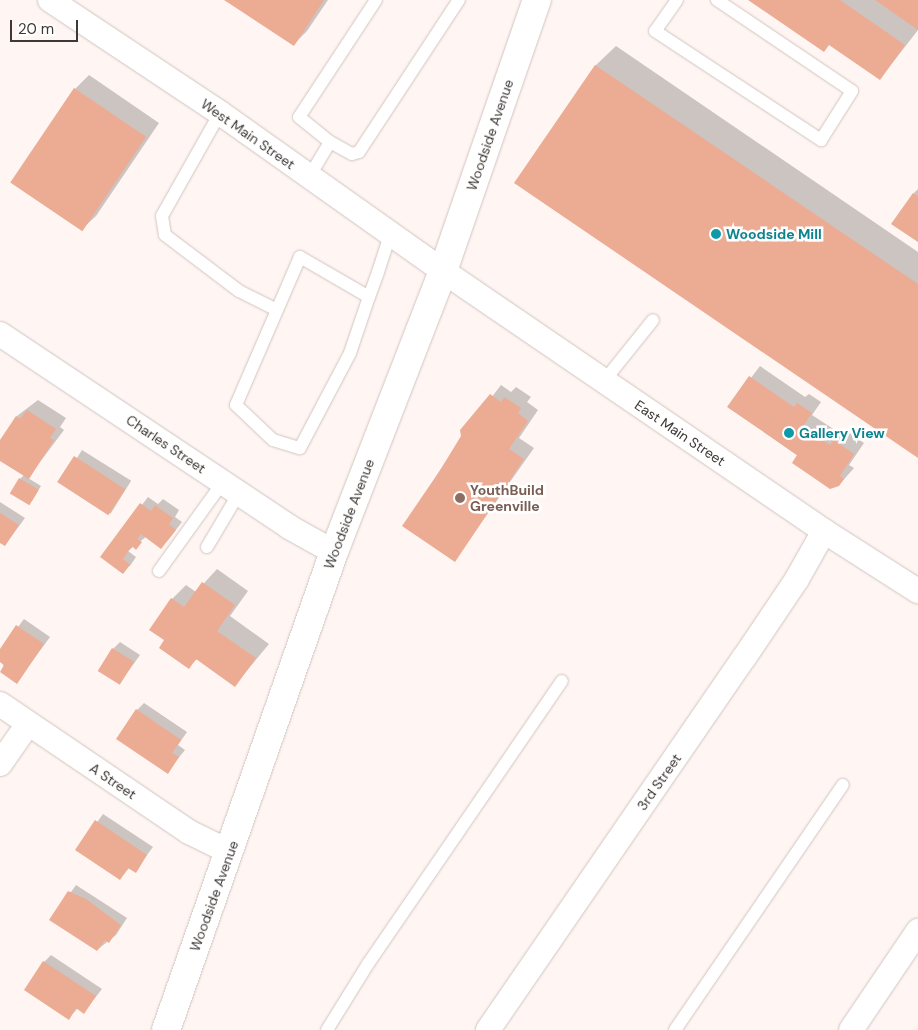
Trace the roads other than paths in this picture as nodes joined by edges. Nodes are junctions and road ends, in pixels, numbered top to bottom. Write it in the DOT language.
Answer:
graph roads {
  1 [pos="50,0"];
  2 [pos="376,0"];
  3 [pos="458,0"];
  4 [pos="536,0"];
  5 [pos="677,0"];
  6 [pos="717,0"];
  7 [pos="220,112"];
  8 [pos="330,142"];
  9 [pos="308,177"];
  10 [pos="390,234"];
  11 [pos="443,271"];
  12 [pos="370,297"];
  13 [pos="275,309"];
  14 [pos="654,320"];
  15 [pos="0,334"];
  16 [pos="604,381"];
  17 [pos="231,488"];
  18 [pos="824,531"];
  19 [pos="207,547"];
  20 [pos="334,552"];
  21 [pos="159,571"];
  22 [pos="918,591"];
  23 [pos="562,681"];
  24 [pos="0,704"];
  25 [pos="28,724"];
  26 [pos="0,764"];
  27 [pos="843,785"];
  28 [pos="230,852"];
  29 [pos="918,931"];
  30 [pos="166,1030"];
  31 [pos="327,1030"];
  32 [pos="488,1030"];
  33 [pos="675,1030"];
  34 [pos="851,1030"];
  1 -- 7 [label="street, West Main Street"];
  2 -- 8 [label="lane"];
  3 -- 8 [label="lane"];
  4 -- 11 [label="street, Woodside Avenue"];
  5 -- 6 [label="lane"];
  7 -- 9 [label="street, West Main Street"];
  7 -- 13 [label="lane"];
  8 -- 9 [label="lane"];
  9 -- 10 [label="street, West Main Street"];
  10 -- 11 [label="street, West Main Street"];
  10 -- 12 [label="lane"];
  11 -- 16 [label="street, East Main Street"];
  11 -- 20 [label="street, Woodside Avenue"];
  12 -- 13 [label="lane"];
  12 -- 13 [label="lane"];
  14 -- 16 [label="lane"];
  15 -- 17 [label="street, Charles Street"];
  16 -- 18 [label="street, East Main Street"];
  17 -- 19 [label="lane"];
  17 -- 20 [label="street, Charles Street"];
  17 -- 21 [label="lane"];
  18 -- 22 [label="street, East Main Street"];
  18 -- 32 [label="street, 3rd Street"];
  20 -- 28 [label="street, Woodside Avenue"];
  23 -- 31 [label="lane"];
  24 -- 25 [label="street, A Street"];
  25 -- 26 [label="street"];
  25 -- 28 [label="street, A Street"];
  27 -- 33 [label="lane"];
  28 -- 30 [label="street, Woodside Avenue"];
  29 -- 34 [label="street"];
}
